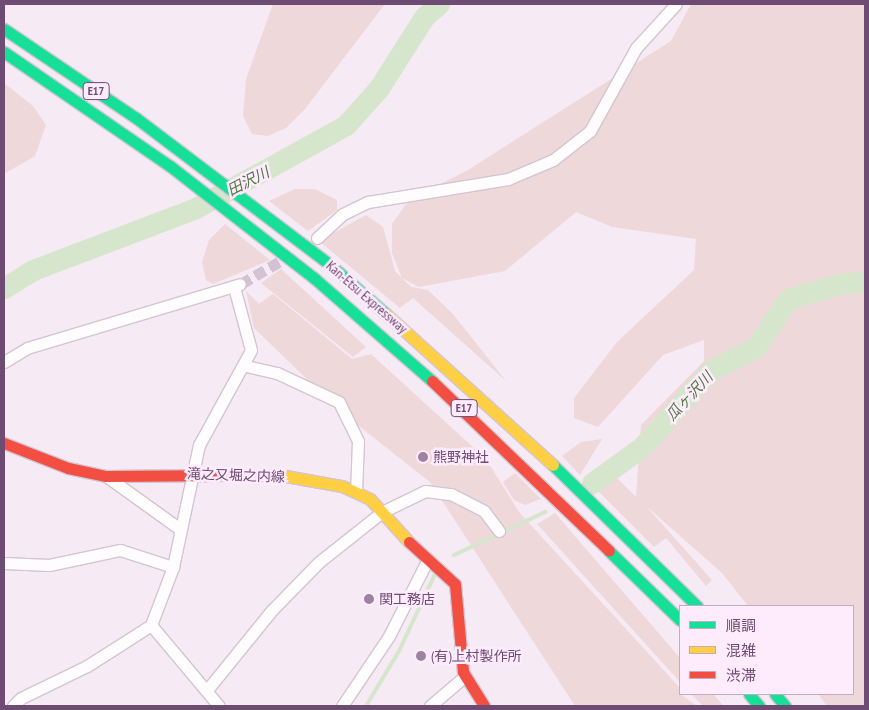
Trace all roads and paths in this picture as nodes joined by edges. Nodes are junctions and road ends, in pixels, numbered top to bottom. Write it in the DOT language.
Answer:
graph roads {
  1 [pos="676,4"];
  2 [pos="4,29"];
  3 [pos="4,52"];
  4 [pos="316,238"];
  5 [pos="4,362"];
  6 [pos="246,366"];
  7 [pos="4,443"];
  8 [pos="192,473"];
  9 [pos="106,476"];
  10 [pos="356,492"];
  11 [pos="382,512"];
  12 [pos="180,529"];
  13 [pos="499,531"];
  14 [pos="427,561"];
  15 [pos="4,563"];
  16 [pos="173,567"];
  17 [pos="696,605"];
  18 [pos="679,619"];
  19 [pos="151,625"];
  20 [pos="465,676"];
  21 [pos="207,690"];
  22 [pos="749,695"];
  23 [pos="776,695"];
  24 [pos="14,706"];
  25 [pos="219,706"];
  26 [pos="342,706"];
  27 [pos="430,706"];
  28 [pos="484,706"];
  29 [pos="759,706"];
  30 [pos="785,706"];
  1 -- 4 [label="street"];
  2 -- 17 [label="main road, Kan-Etsu Expressway / E17"];
  3 -- 18 [label="main road, Kan-Etsu Expressway / E17"];
  5 -- 6 [label="street"];
  6 -- 8 [label="street"];
  6 -- 10 [label="street"];
  7 -- 9 [label="main road, 滝之又堀之内線"];
  8 -- 9 [label="main road, 滝之又堀之内線"];
  8 -- 10 [label="main road, 滝之又堀之内線"];
  8 -- 12 [label="street"];
  9 -- 12 [label="street"];
  10 -- 11 [label="main road, 滝之又堀之内線"];
  11 -- 13 [label="street"];
  11 -- 14 [label="main road, 滝之又堀之内線"];
  11 -- 21 [label="street"];
  12 -- 16 [label="street"];
  14 -- 20 [label="main road, 滝之又堀之内線"];
  14 -- 26 [label="street"];
  15 -- 16 [label="street"];
  16 -- 19 [label="street"];
  19 -- 21 [label="street"];
  19 -- 24 [label="street"];
  20 -- 27 [label="street"];
  20 -- 28 [label="main road, 滝之又堀之内線"];
  21 -- 25 [label="street"];
  22 -- 29 [label="main road"];
  23 -- 30 [label="main road"];
}
